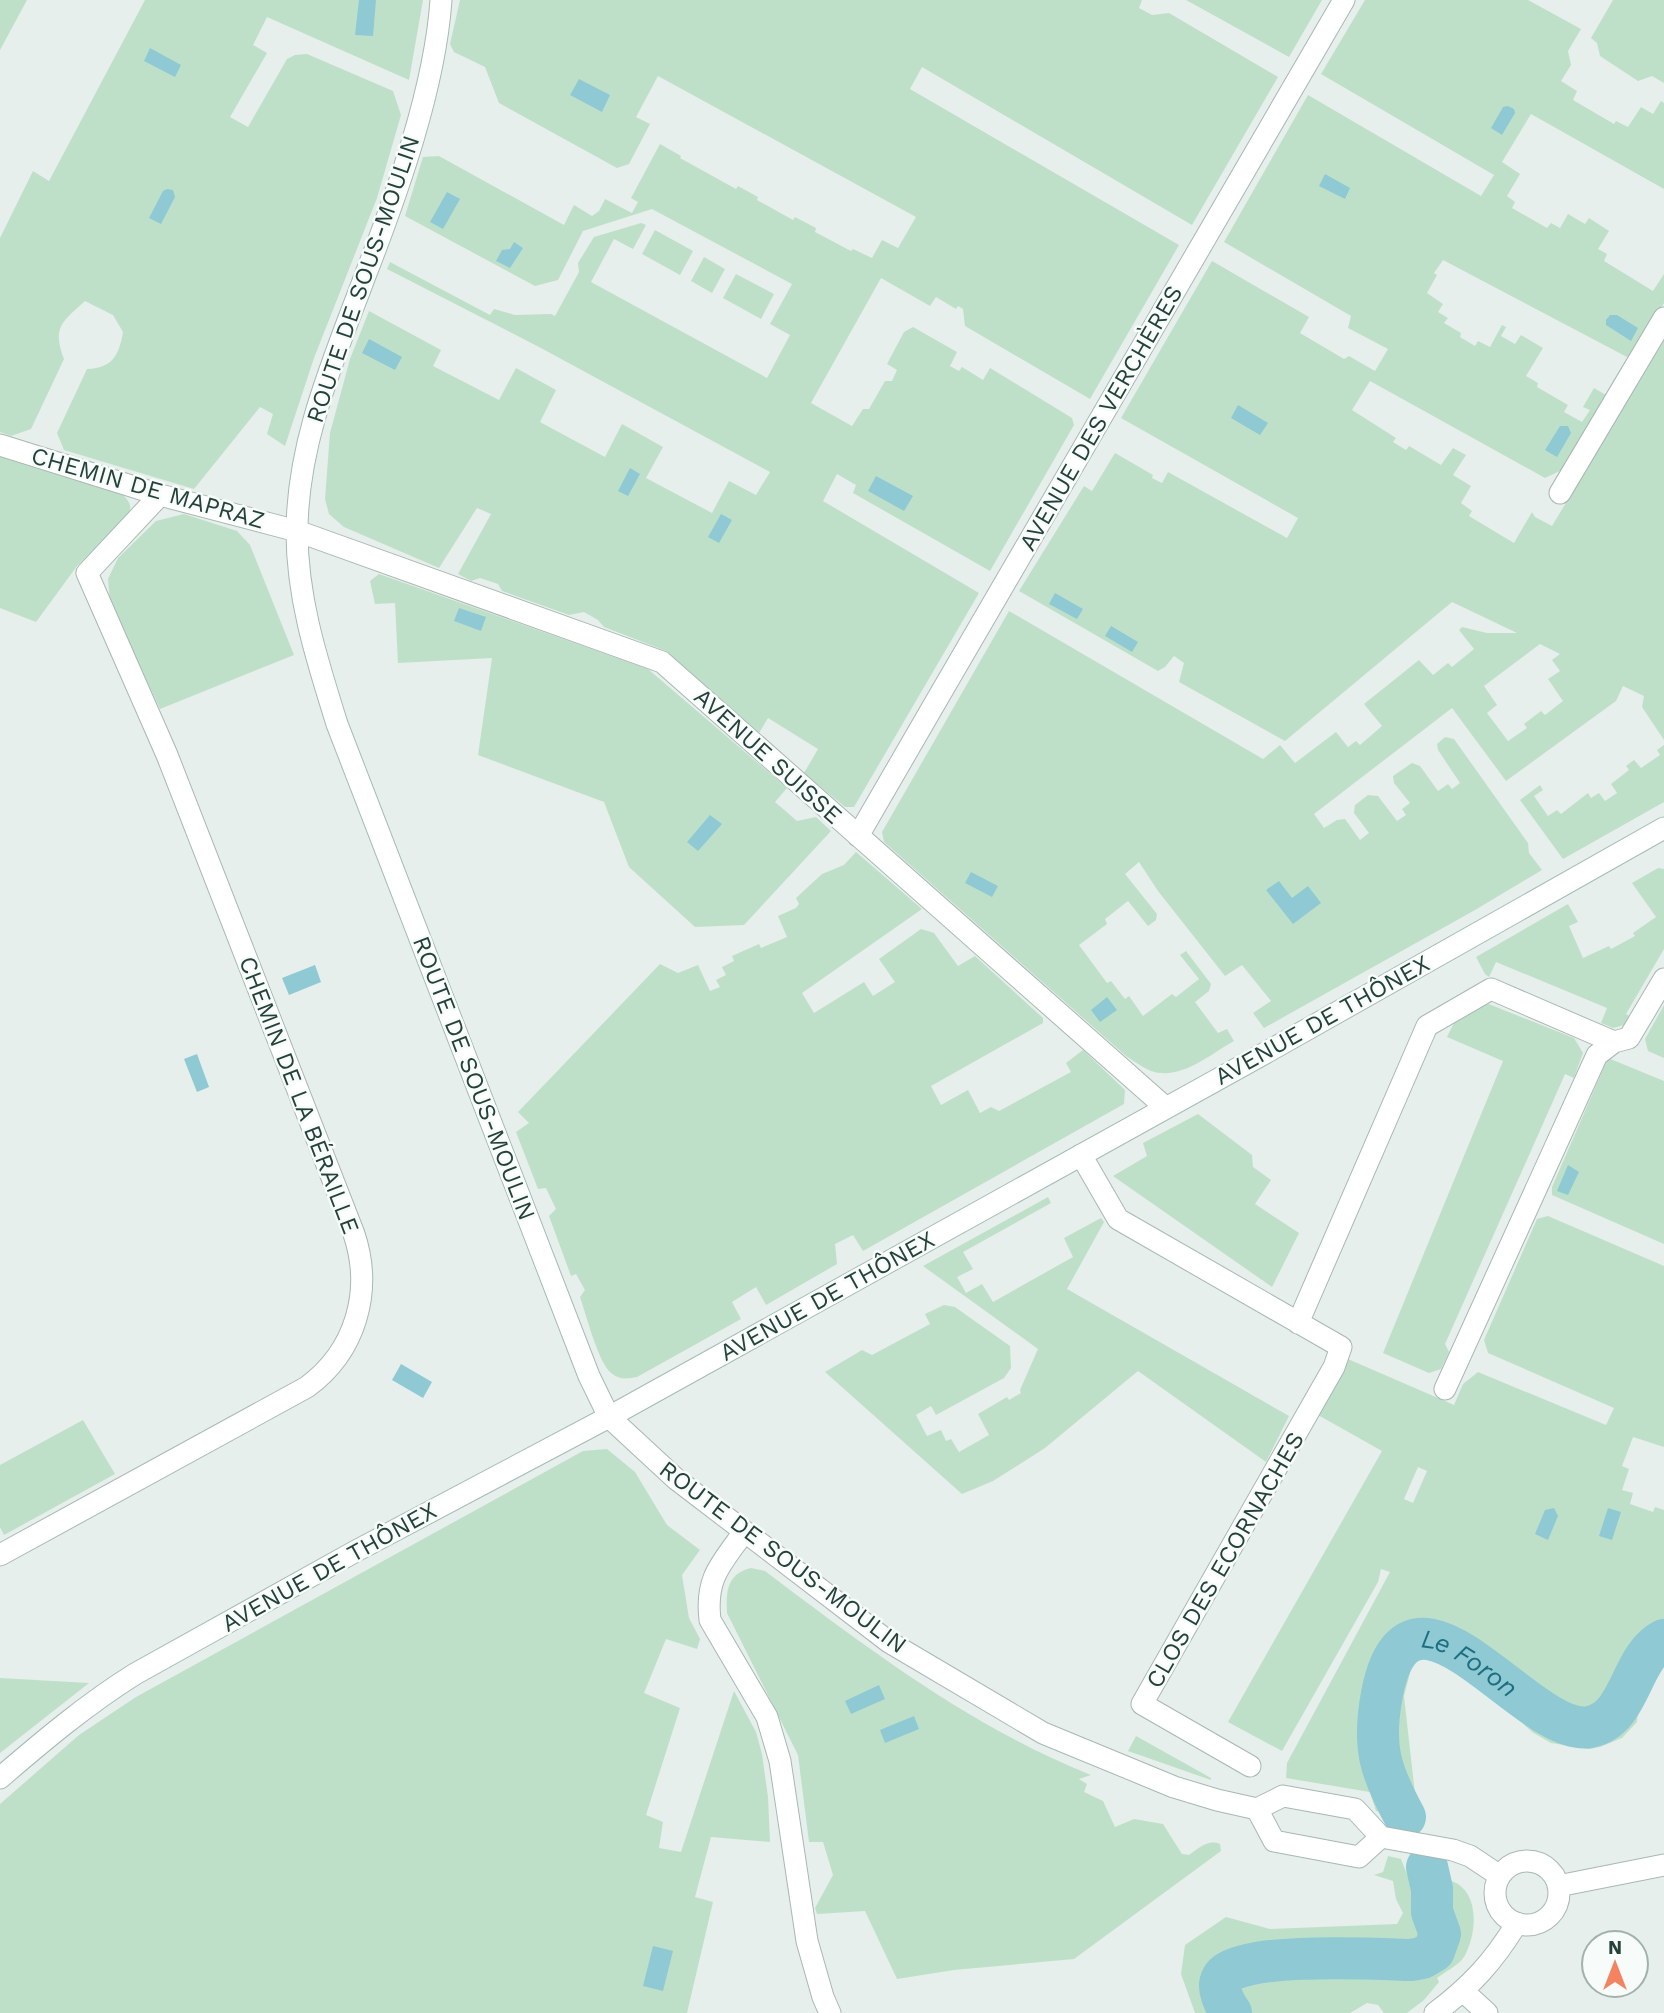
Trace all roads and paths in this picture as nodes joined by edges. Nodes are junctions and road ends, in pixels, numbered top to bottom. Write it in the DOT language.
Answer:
graph roads {
  1 [pos="441,0"];
  2 [pos="1344,0"];
  3 [pos="1664,318"];
  4 [pos="0,444"];
  5 [pos="1560,493"];
  6 [pos="160,495"];
  7 [pos="297,531"];
  8 [pos="1664,828"];
  9 [pos="858,836"];
  10 [pos="1664,979"];
  11 [pos="1614,1042"];
  12 [pos="1165,1107"];
  13 [pos="1081,1155"];
  14 [pos="1298,1324"];
  15 [pos="1445,1389"];
  16 [pos="609,1417"];
  17 [pos="744,1532"];
  18 [pos="0,1555"];
  19 [pos="1250,1766"];
  20 [pos="0,1778"];
  21 [pos="1257,1809"];
  22 [pos="1381,1837"];
  23 [pos="1664,1865"];
  24 [pos="1500,1876"];
  25 [pos="1558,1886"];
  26 [pos="1517,1923"];
  27 [pos="1463,1991"];
  28 [pos="831,2013"];
  29 [pos="1435,2013"];
  30 [pos="1487,2013"];
  1 -- 7 [label="street, ROUTE DE SOUS-MOULIN"];
  2 -- 9 [label="street, AVENUE DES VERCHÈRES"];
  3 -- 5 [label="street"];
  4 -- 6 [label="street, CHEMIN DE MAPRAZ"];
  6 -- 7 [label="street, CHEMIN DE MAPRAZ"];
  6 -- 18 [label="street, CHEMIN DE LA BÉRAILLE"];
  7 -- 9 [label="street, AVENUE SUISSE"];
  7 -- 16 [label="street, ROUTE DE SOUS-MOULIN"];
  8 -- 12 [label="street, AVENUE DE THÔNEX"];
  9 -- 12 [label="street, AVENUE SUISSE"];
  10 -- 11 [label="street"];
  11 -- 14 [label="street"];
  11 -- 15 [label="street"];
  12 -- 13 [label="street, AVENUE DE THÔNEX"];
  13 -- 14 [label="street, CLOS DES ECORNACHES"];
  13 -- 16 [label="street, AVENUE DE THÔNEX"];
  14 -- 19 [label="street, CLOS DES ECORNACHES"];
  16 -- 17 [label="street, ROUTE DE SOUS-MOULIN"];
  16 -- 20 [label="street, AVENUE DE THÔNEX"];
  17 -- 21 [label="street, ROUTE DE SOUS-MOULIN"];
  17 -- 28 [label="street"];
  21 -- 22 [label="street"];
  21 -- 22 [label="street"];
  22 -- 24 [label="street"];
  23 -- 25 [label="street"];
  24 -- 25 [label="street"];
  24 -- 26 [label="street"];
  25 -- 26 [label="street"];
  26 -- 27 [label="street"];
  27 -- 29 [label="street"];
  27 -- 30 [label="street"];
}
